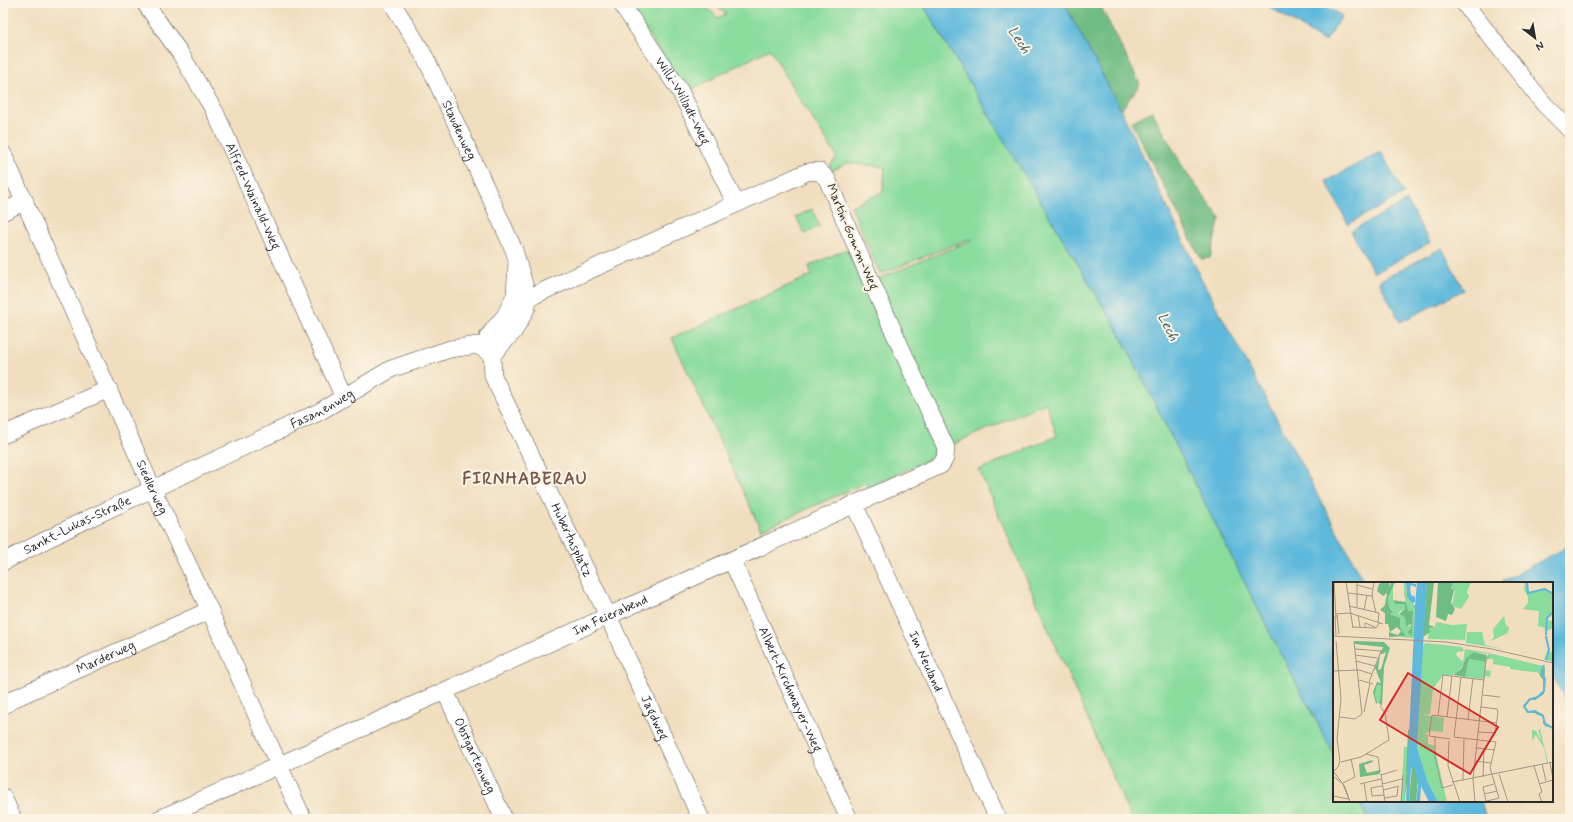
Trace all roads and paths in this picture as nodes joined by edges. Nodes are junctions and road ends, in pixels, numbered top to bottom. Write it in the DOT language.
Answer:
graph roads {
  1 [pos="145,3"];
  2 [pos="392,3"];
  3 [pos="622,3"];
  4 [pos="1464,3"];
  5 [pos="1570,130"];
  6 [pos="3,154"];
  7 [pos="25,201"];
  8 [pos="736,204"];
  9 [pos="3,212"];
  10 [pos="517,262"];
  11 [pos="528,298"];
  12 [pos="492,355"];
  13 [pos="109,389"];
  14 [pos="344,398"];
  15 [pos="3,435"];
  16 [pos="941,465"];
  17 [pos="153,490"];
  18 [pos="854,504"];
  19 [pos="732,561"];
  20 [pos="3,562"];
  21 [pos="210,610"];
  22 [pos="608,616"];
  23 [pos="445,691"];
  24 [pos="3,706"];
  25 [pos="279,766"];
  26 [pos="3,797"];
  27 [pos="13,819"];
  28 [pos="158,819"];
  29 [pos="303,819"];
  30 [pos="504,819"];
  31 [pos="701,819"];
  32 [pos="849,819"];
  33 [pos="998,819"];
  1 -- 14 [label="street, Alfred-Wainald-Weg"];
  2 -- 10 [label="street, Staudenweg"];
  3 -- 8 [label="street, Willi-Willadt-Weg"];
  4 -- 5 [label="street"];
  6 -- 7 [label="street, Siedlerweg"];
  7 -- 9 [label="street"];
  7 -- 13 [label="street, Siedlerweg"];
  8 -- 11 [label="street, Martin-Gomm-Weg"];
  8 -- 16 [label="street, Martin-Gomm-Weg"];
  10 -- 11 [label="street"];
  10 -- 12 [label="street"];
  11 -- 12 [label="street"];
  12 -- 14 [label="street, Fasanenweg"];
  12 -- 22 [label="street, Hubertusplatz"];
  13 -- 15 [label="street"];
  13 -- 17 [label="street, Siedlerweg"];
  14 -- 17 [label="street, Fasanenweg"];
  16 -- 18 [label="street, Im Feierabend"];
  17 -- 20 [label="street, Sankt-Lukas-Straße"];
  17 -- 21 [label="street, Siedlerweg"];
  18 -- 19 [label="street, Im Feierabend"];
  18 -- 33 [label="street, Im Neuland"];
  19 -- 22 [label="street, Im Feierabend"];
  19 -- 32 [label="street, Albert-Kirchmayer-Weg"];
  21 -- 24 [label="street, Marderweg"];
  21 -- 25 [label="street, Siedlerweg"];
  22 -- 23 [label="street, Im Feierabend"];
  22 -- 31 [label="street, Jagdweg"];
  23 -- 25 [label="street, Im Feierabend"];
  23 -- 30 [label="street, Obstgartenweg"];
  25 -- 28 [label="street, Im Feierabend"];
  25 -- 29 [label="street, Siedlerweg"];
  26 -- 27 [label="street"];
}
